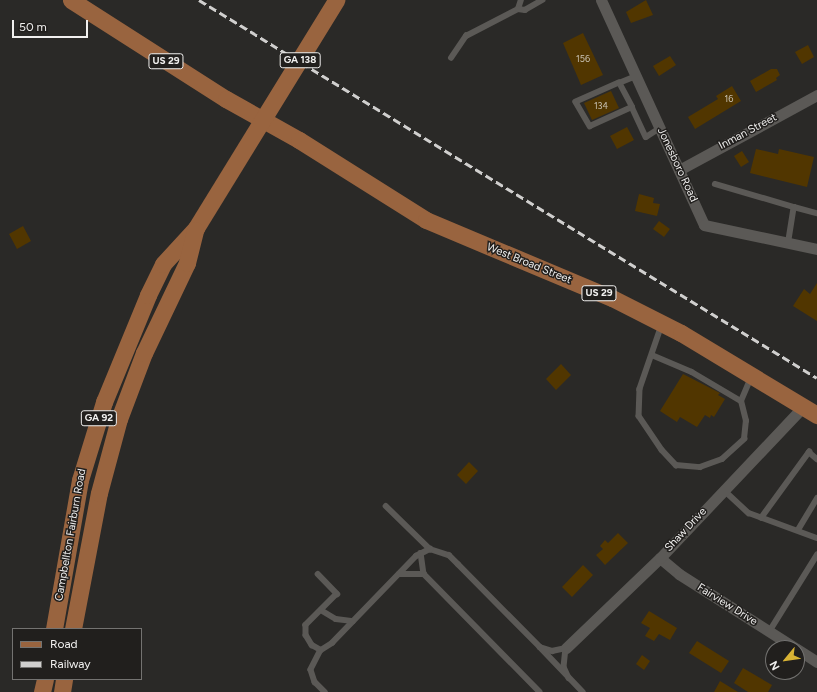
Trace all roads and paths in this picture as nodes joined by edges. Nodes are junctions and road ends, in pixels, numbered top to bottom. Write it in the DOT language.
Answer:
graph roads {
  1 [pos="71,0"];
  2 [pos="336,0"];
  3 [pos="521,0"];
  4 [pos="542,0"];
  5 [pos="601,0"];
  6 [pos="518,9"];
  7 [pos="450,58"];
  8 [pos="636,76"];
  9 [pos="619,83"];
  10 [pos="817,95"];
  11 [pos="632,107"];
  12 [pos="264,119"];
  13 [pos="660,128"];
  14 [pos="679,170"];
  15 [pos="715,184"];
  16 [pos="794,207"];
  17 [pos="817,213"];
  18 [pos="196,228"];
  19 [pos="788,243"];
  20 [pos="817,249"];
  21 [pos="662,324"];
  22 [pos="652,355"];
  23 [pos="752,375"];
  24 [pos="741,400"];
  25 [pos="810,411"];
  26 [pos="817,459"];
  27 [pos="724,490"];
  28 [pos="817,498"];
  29 [pos="386,506"];
  30 [pos="761,518"];
  31 [pos="798,530"];
  32 [pos="817,538"];
  33 [pos="430,549"];
  34 [pos="421,553"];
  35 [pos="817,555"];
  36 [pos="660,558"];
  37 [pos="318,574"];
  38 [pos="399,574"];
  39 [pos="424,574"];
  40 [pos="321,610"];
  41 [pos="353,621"];
  42 [pos="54,628"];
  43 [pos="73,628"];
  44 [pos="769,632"];
  45 [pos="782,640"];
  46 [pos="540,647"];
  47 [pos="566,648"];
  48 [pos="321,650"];
  49 [pos="805,654"];
  50 [pos="817,662"];
  51 [pos="569,678"];
  52 [pos="45,680"];
  53 [pos="64,680"];
  54 [pos="42,692"];
  55 [pos="62,692"];
  56 [pos="325,692"];
  57 [pos="540,692"];
  58 [pos="583,692"];
  1 -- 12 [label="main road, US 29"];
  2 -- 12 [label="main road, GA 138"];
  3 -- 6 [label="lane"];
  4 -- 6 [label="lane"];
  5 -- 8 [label="street, Jonesboro Road"];
  6 -- 7 [label="lane"];
  8 -- 9 [label="lane"];
  8 -- 13 [label="street, Jonesboro Road"];
  9 -- 11 [label="lane"];
  9 -- 11 [label="lane"];
  10 -- 14 [label="street, Inman Street"];
  11 -- 13 [label="lane"];
  12 -- 18 [label="main road, Campbellton Fairburn Road / GA 92"];
  12 -- 21 [label="main road, West Broad Street / US 29"];
  13 -- 14 [label="street, Jonesboro Road"];
  14 -- 19 [label="street, Jonesboro Road"];
  15 -- 16 [label="lane"];
  16 -- 17 [label="lane"];
  16 -- 19 [label="lane"];
  18 -- 42 [label="main road, Campbellton Fairburn Road / GA 92"];
  18 -- 43 [label="main road, Campbellton Fairburn Road / GA 92"];
  19 -- 20 [label="street, Jonesboro Road"];
  21 -- 22 [label="lane"];
  21 -- 23 [label="main road, West Broad Street / US 29"];
  22 -- 24 [label="lane"];
  22 -- 24 [label="lane"];
  23 -- 24 [label="lane"];
  23 -- 25 [label="main road, West Broad Street / US 29"];
  25 -- 27 [label="street, Shaw Drive"];
  26 -- 30 [label="lane"];
  27 -- 30 [label="lane"];
  27 -- 36 [label="street, Shaw Drive"];
  28 -- 31 [label="lane"];
  29 -- 33 [label="lane"];
  30 -- 31 [label="lane"];
  31 -- 32 [label="lane"];
  33 -- 34 [label="lane"];
  33 -- 46 [label="lane"];
  34 -- 38 [label="lane"];
  34 -- 39 [label="lane"];
  35 -- 44 [label="lane"];
  36 -- 44 [label="street, Fairview Drive"];
  36 -- 47 [label="street, Shaw Drive"];
  37 -- 40 [label="lane"];
  38 -- 39 [label="lane"];
  38 -- 41 [label="lane"];
  39 -- 57 [label="lane"];
  40 -- 41 [label="lane"];
  40 -- 48 [label="lane"];
  41 -- 48 [label="lane"];
  44 -- 45 [label="street, Fairview Drive"];
  46 -- 47 [label="lane"];
  46 -- 51 [label="lane"];
  47 -- 51 [label="lane"];
  48 -- 56 [label="lane"];
  49 -- 50 [label="street, Fairview Drive"];
  51 -- 58 [label="lane"];
  52 -- 54 [label="main road"];
  53 -- 55 [label="main road"];
}
